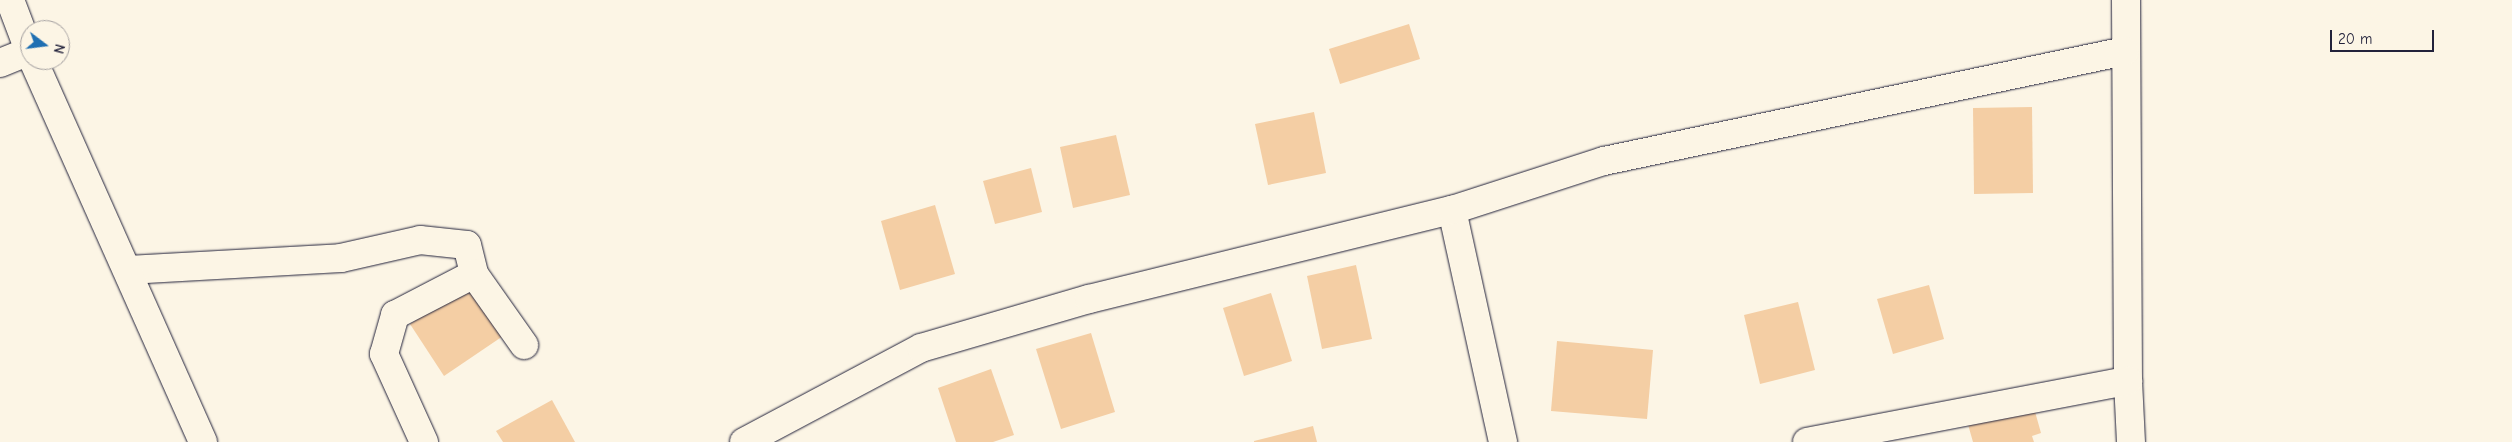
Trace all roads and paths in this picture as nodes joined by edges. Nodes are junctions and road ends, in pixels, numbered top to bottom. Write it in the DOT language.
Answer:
graph roads {
  1 [pos="10,0"];
  2 [pos="2126,0"];
  3 [pos="20,26"];
  4 [pos="2125,50"];
  5 [pos="20,58"];
  6 [pos="0,63"];
  7 [pos="38,70"];
  8 [pos="1452,210"];
  9 [pos="128,270"];
  10 [pos="474,274"];
  11 [pos="524,345"];
  12 [pos="2128,381"];
  13 [pos="203,442"];
  14 [pos="424,442"];
  15 [pos="744,442"];
  16 [pos="1503,442"];
  17 [pos="1807,442"];
  18 [pos="2131,442"];
  1 -- 3 [label="street"];
  2 -- 4 [label="street"];
  4 -- 8 [label="street"];
  4 -- 12 [label="street"];
  5 -- 6 [label="street"];
  7 -- 9 [label="street"];
  8 -- 15 [label="street"];
  8 -- 16 [label="street"];
  9 -- 10 [label="street"];
  9 -- 13 [label="street"];
  10 -- 11 [label="street"];
  10 -- 14 [label="street"];
  12 -- 17 [label="street"];
  12 -- 18 [label="street"];
}
